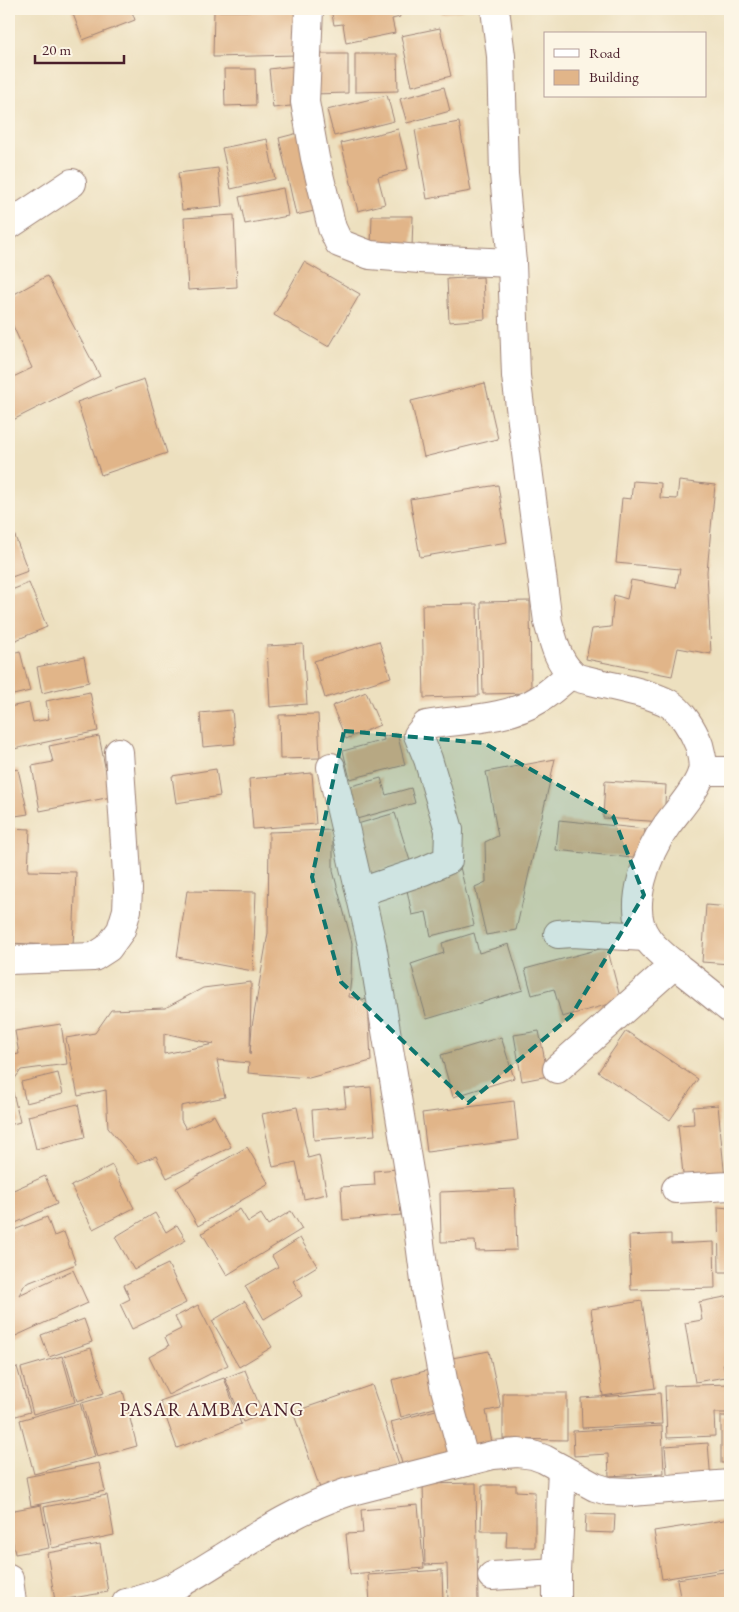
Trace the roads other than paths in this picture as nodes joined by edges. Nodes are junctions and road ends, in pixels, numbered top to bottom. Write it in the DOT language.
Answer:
graph roads {
  1 [pos="309,9"];
  2 [pos="496,9"];
  3 [pos="72,183"];
  4 [pos="9,225"];
  5 [pos="512,263"];
  6 [pos="571,674"];
  7 [pos="119,752"];
  8 [pos="331,767"];
  9 [pos="703,771"];
  10 [pos="730,771"];
  11 [pos="360,892"];
  12 [pos="558,934"];
  13 [pos="646,937"];
  14 [pos="9,960"];
  15 [pos="675,964"];
  16 [pos="730,1009"];
  17 [pos="556,1069"];
  18 [pos="730,1186"];
  19 [pos="676,1189"];
  20 [pos="465,1462"];
  21 [pos="562,1469"];
  22 [pos="730,1484"];
  23 [pos="557,1572"];
  24 [pos="492,1576"];
  25 [pos="9,1579"];
  26 [pos="12,1603"];
  27 [pos="126,1603"];
  28 [pos="557,1603"];
  1 -- 5 [label="street"];
  2 -- 5 [label="street"];
  3 -- 4 [label="street"];
  5 -- 6 [label="street"];
  6 -- 9 [label="street"];
  6 -- 11 [label="street"];
  7 -- 14 [label="street"];
  8 -- 11 [label="street"];
  9 -- 10 [label="street"];
  9 -- 13 [label="street"];
  11 -- 20 [label="street"];
  12 -- 13 [label="street"];
  13 -- 15 [label="street"];
  15 -- 16 [label="street"];
  15 -- 17 [label="street"];
  18 -- 19 [label="street"];
  20 -- 21 [label="street"];
  20 -- 27 [label="street"];
  21 -- 22 [label="street"];
  21 -- 23 [label="street"];
  23 -- 24 [label="street"];
  23 -- 28 [label="street"];
  25 -- 26 [label="street"];
}
